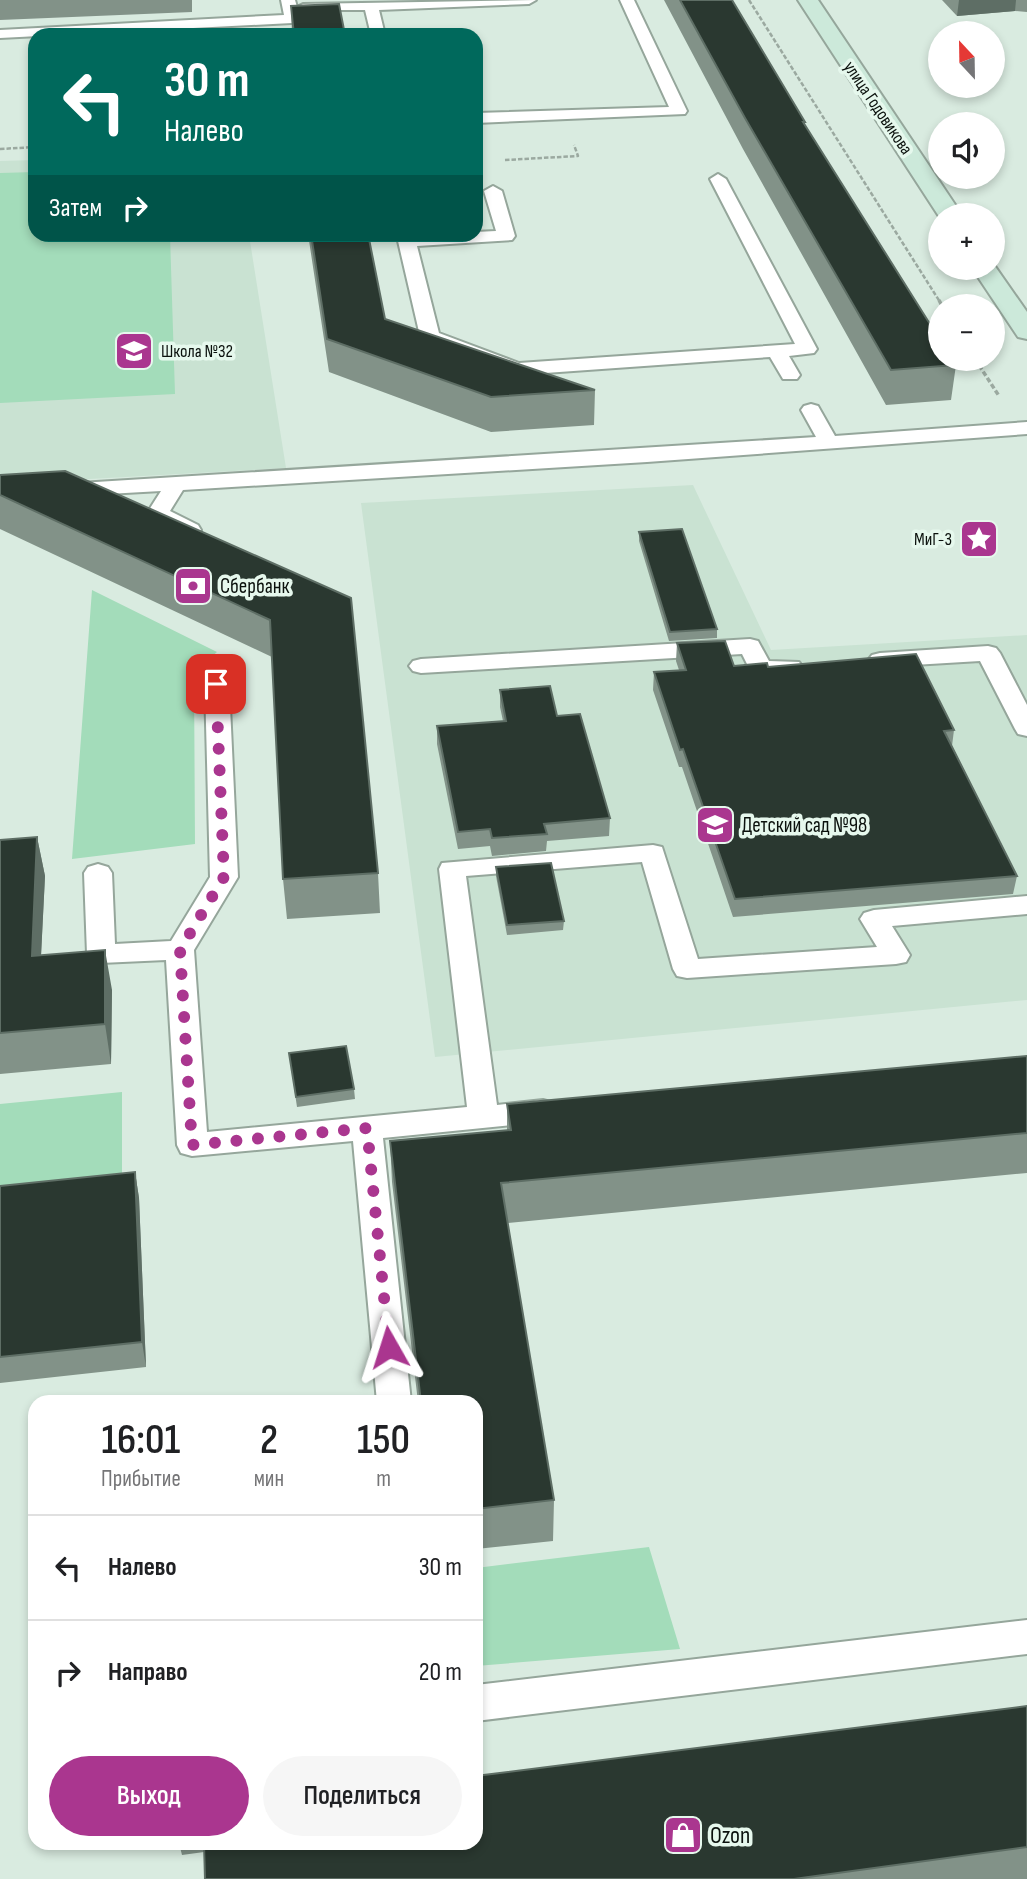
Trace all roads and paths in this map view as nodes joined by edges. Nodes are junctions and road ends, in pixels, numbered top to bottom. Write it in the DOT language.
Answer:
graph roads {
  1 [pos="528,0"];
  2 [pos="627,0"];
  3 [pos="748,0"];
  4 [pos="808,0"];
  5 [pos="289,4"];
  6 [pos="371,6"];
  7 [pos="117,28"];
  8 [pos="376,28"];
  9 [pos="28,33"];
  10 [pos="0,34"];
  11 [pos="560,115"];
  12 [pos="483,118"];
  13 [pos="28,147"];
  14 [pos="0,149"];
  15 [pos="502,160"];
  16 [pos="718,179"];
  17 [pos="493,191"];
  18 [pos="942,203"];
  19 [pos="483,237"];
  20 [pos="407,242"];
  21 [pos="993,280"];
  22 [pos="934,294"];
  23 [pos="1027,331"];
  24 [pos="776,351"];
  25 [pos="790,374"];
  26 [pos="811,410"];
  27 [pos="1027,428"];
  28 [pos="828,443"];
  29 [pos="176,484"];
  30 [pos="0,494"];
  31 [pos="205,537"];
  32 [pos="854,662"];
  33 [pos="814,665"];
  34 [pos="421,666"];
  35 [pos="216,684"];
  36 [pos="1027,729"];
  37 [pos="98,873"];
  38 [pos="1027,905"];
  39 [pos="180,950"];
  40 [pos="564,1109"];
  41 [pos="483,1117"];
  42 [pos="367,1128"];
  43 [pos="393,1395"];
  44 [pos="1027,1637"];
  45 [pos="483,1702"];
  1 -- 6 [label="lane"];
  2 -- 11 [label="lane"];
  3 -- 22 [label="path"];
  4 -- 18 [label="street, улица Годовикова"];
  5 -- 6 [label="lane"];
  5 -- 7 [label="lane"];
  6 -- 8 [label="lane"];
  9 -- 10 [label="lane"];
  11 -- 12 [label="lane"];
  11 -- 15 [label="path"];
  13 -- 14 [label="path"];
  16 -- 24 [label="lane"];
  17 -- 19 [label="lane"];
  20 -- 24 [label="lane"];
  21 -- 23 [label="street"];
  24 -- 25 [label="lane"];
  26 -- 28 [label="lane"];
  27 -- 28 [label="lane"];
  28 -- 29 [label="lane"];
  29 -- 30 [label="lane"];
  29 -- 31 [label="lane"];
  32 -- 36 [label="lane"];
  33 -- 34 [label="lane"];
  35 -- 39 [label="lane"];
  37 -- 39 [label="lane"];
  38 -- 41 [label="lane"];
  39 -- 42 [label="lane"];
  40 -- 41 [label="lane"];
  41 -- 42 [label="lane"];
  42 -- 43 [label="lane"];
  44 -- 45 [label="lane"];
}
